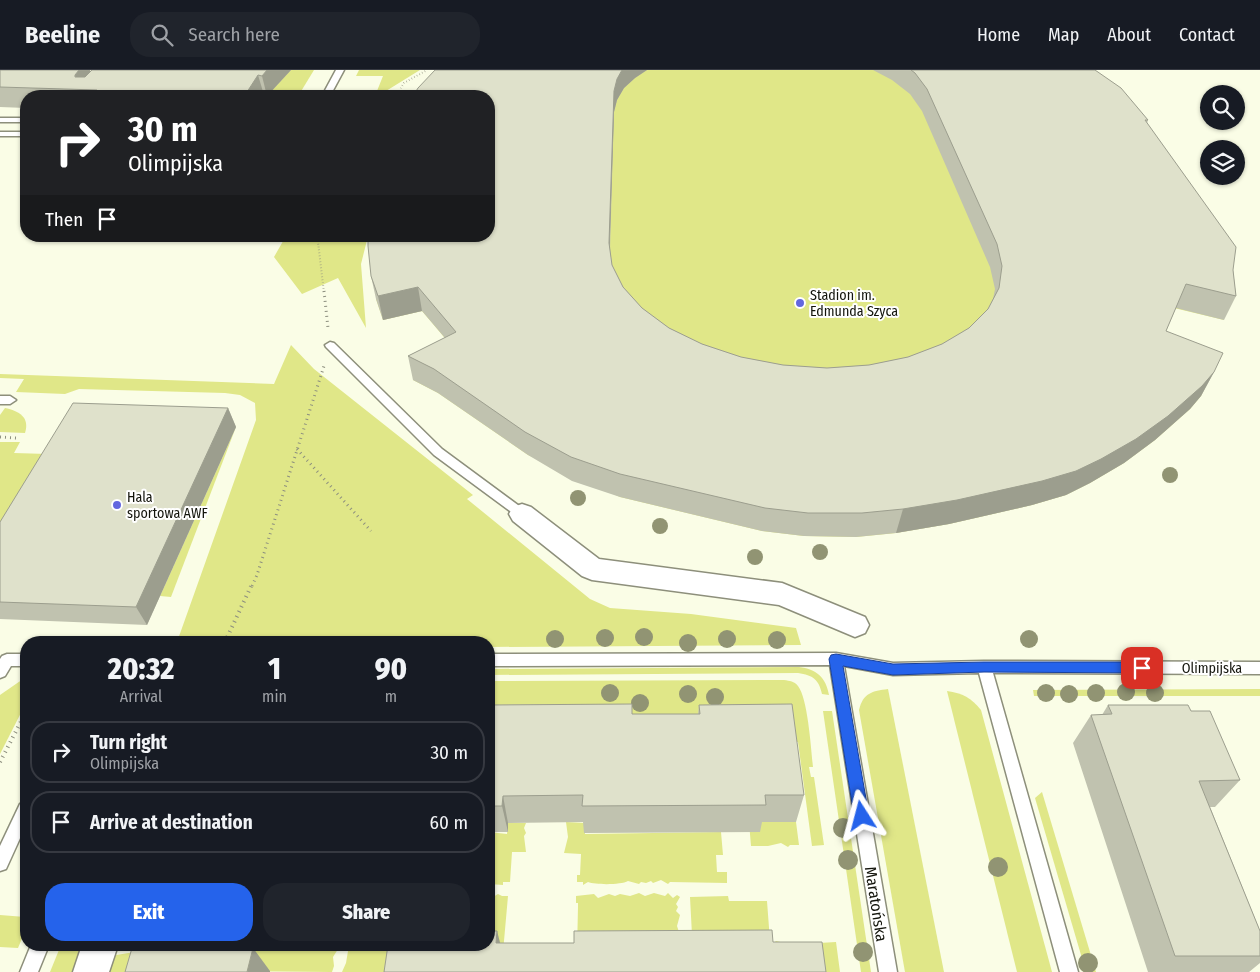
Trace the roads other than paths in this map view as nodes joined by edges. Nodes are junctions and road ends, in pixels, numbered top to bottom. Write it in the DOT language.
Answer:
graph roads {
  1 [pos="340,70"];
  2 [pos="329,90"];
  3 [pos="0,120"];
  4 [pos="20,120"];
  5 [pos="0,134"];
  6 [pos="20,134"];
  7 [pos="330,345"];
  8 [pos="522,514"];
  9 [pos="855,625"];
  10 [pos="836,659"];
  11 [pos="20,660"];
  12 [pos="495,660"];
  13 [pos="984,667"];
  14 [pos="1260,668"];
  15 [pos="0,672"];
  16 [pos="20,821"];
  17 [pos="0,863"];
  18 [pos="38,951"];
  19 [pos="98,951"];
  20 [pos="29,972"];
  21 [pos="91,972"];
  22 [pos="888,972"];
  23 [pos="1069,972"];
  1 -- 2 [label="lane"];
  3 -- 4 [label="lane"];
  5 -- 6 [label="lane"];
  7 -- 8 [label="lane"];
  8 -- 9 [label="street"];
  10 -- 12 [label="lane, Olimpijska"];
  10 -- 13 [label="lane, Olimpijska"];
  10 -- 22 [label="lane, Maratońska"];
  11 -- 15 [label="lane"];
  13 -- 14 [label="lane, Olimpijska"];
  13 -- 23 [label="lane"];
  16 -- 17 [label="lane"];
  18 -- 20 [label="lane"];
  19 -- 21 [label="street"];
}
